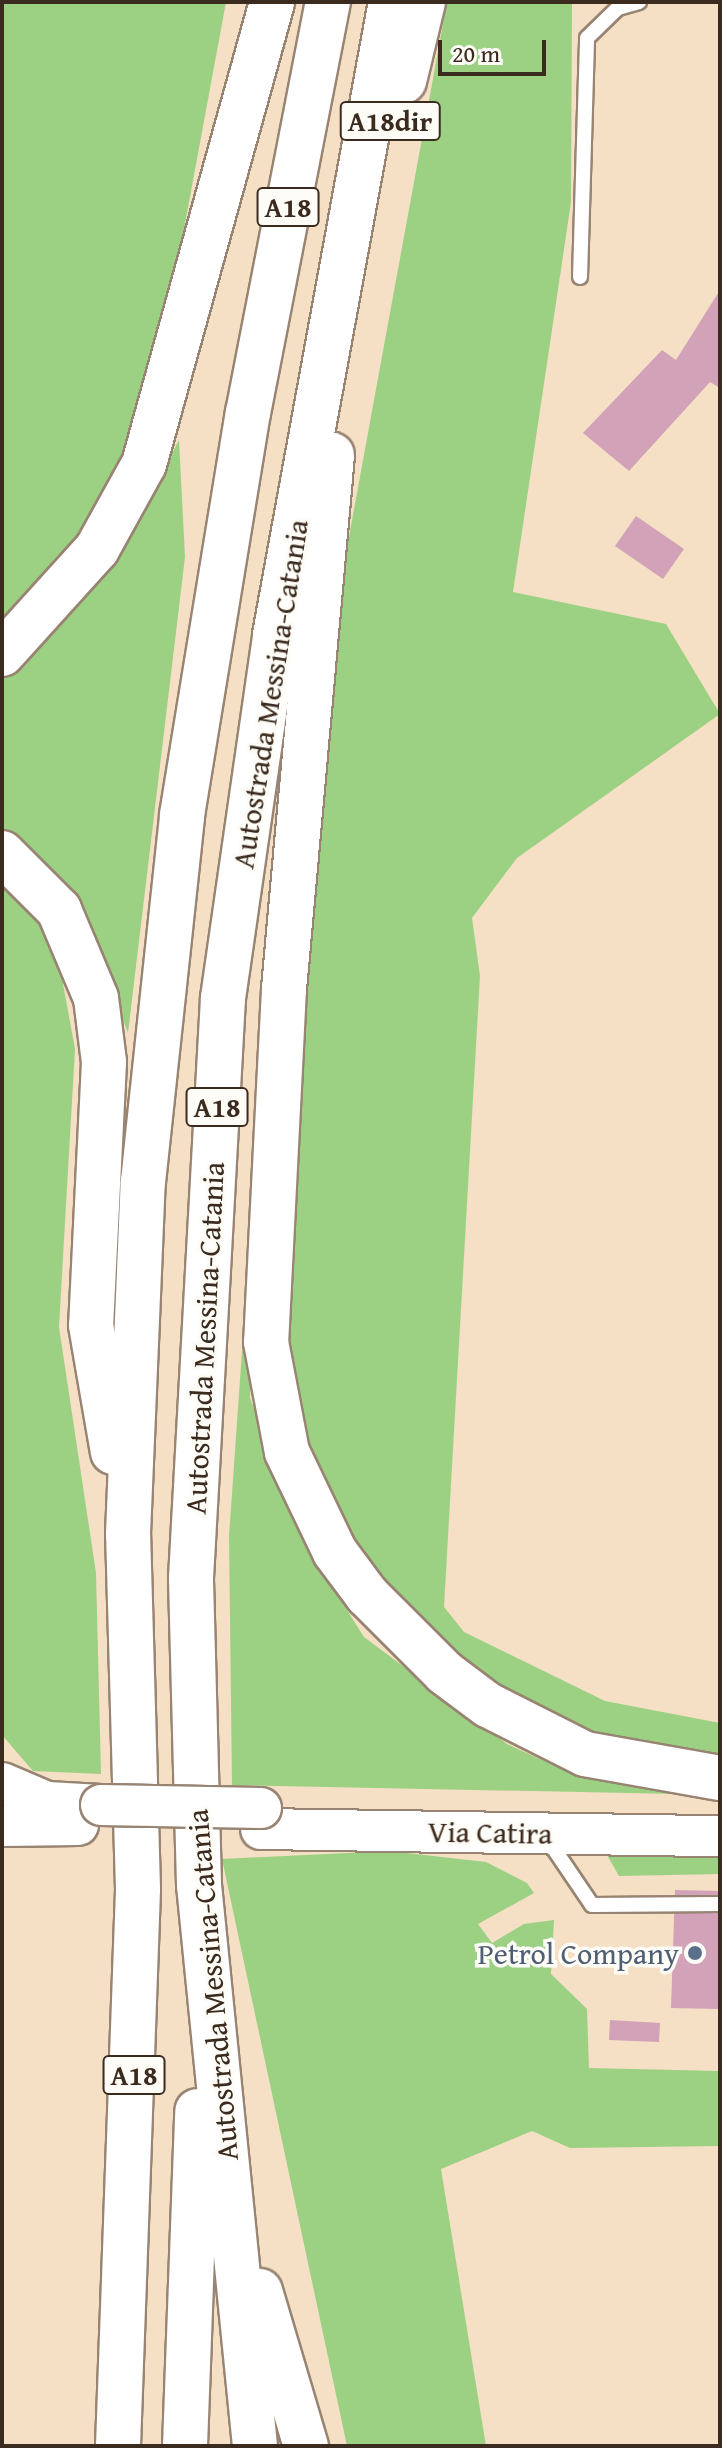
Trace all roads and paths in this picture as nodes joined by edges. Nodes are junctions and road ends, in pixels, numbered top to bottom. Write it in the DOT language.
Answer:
graph roads {
  1 [pos="272,2"];
  2 [pos="299,2"];
  3 [pos="328,2"];
  4 [pos="391,2"];
  5 [pos="423,2"];
  6 [pos="639,2"];
  7 [pos="350,239"];
  8 [pos="580,277"];
  9 [pos="331,337"];
  10 [pos="248,413"];
  11 [pos="2,654"];
  12 [pos="2,853"];
  13 [pos="128,1534"];
  14 [pos="720,1778"];
  15 [pos="2,1783"];
  16 [pos="101,1815"];
  17 [pos="720,1815"];
  18 [pos="261,1818"];
  19 [pos="2,1826"];
  20 [pos="543,1833"];
  21 [pos="720,1836"];
  22 [pos="720,1904"];
  23 [pos="212,2188"];
  24 [pos="248,2369"];
  25 [pos="294,2441"];
  26 [pos="124,2444"];
  27 [pos="185,2446"];
  28 [pos="210,2446"];
  29 [pos="247,2446"];
  30 [pos="255,2446"];
  1 -- 11 [label="highway"];
  2 -- 10 [label="highway"];
  3 -- 10 [label="highway, Autostrada Messina-Catania / A18"];
  4 -- 7 [label="highway, Autostrada Messina-Catania / A18"];
  5 -- 7 [label="highway, A18dir"];
  6 -- 8 [label="lane"];
  7 -- 9 [label="highway, Autostrada Messina-Catania / A18"];
  9 -- 14 [label="highway"];
  9 -- 23 [label="highway, Autostrada Messina-Catania / A18"];
  10 -- 13 [label="highway, Autostrada Messina-Catania / A18"];
  12 -- 13 [label="highway"];
  13 -- 26 [label="highway, Autostrada Messina-Catania / A18"];
  15 -- 16 [label="main road"];
  16 -- 18 [label="main road, bridge"];
  16 -- 19 [label="main road"];
  17 -- 18 [label="main road"];
  18 -- 20 [label="main road, Via Catira"];
  20 -- 21 [label="main road, Via Catira"];
  20 -- 22 [label="lane"];
  23 -- 24 [label="highway, Autostrada Messina-Catania / A18"];
  23 -- 25 [label="highway"];
  23 -- 27 [label="highway"];
  23 -- 28 [label="highway"];
  24 -- 25 [label="highway"];
  24 -- 29 [label="highway"];
  24 -- 30 [label="highway, Autostrada Messina-Catania / A18"];
}
